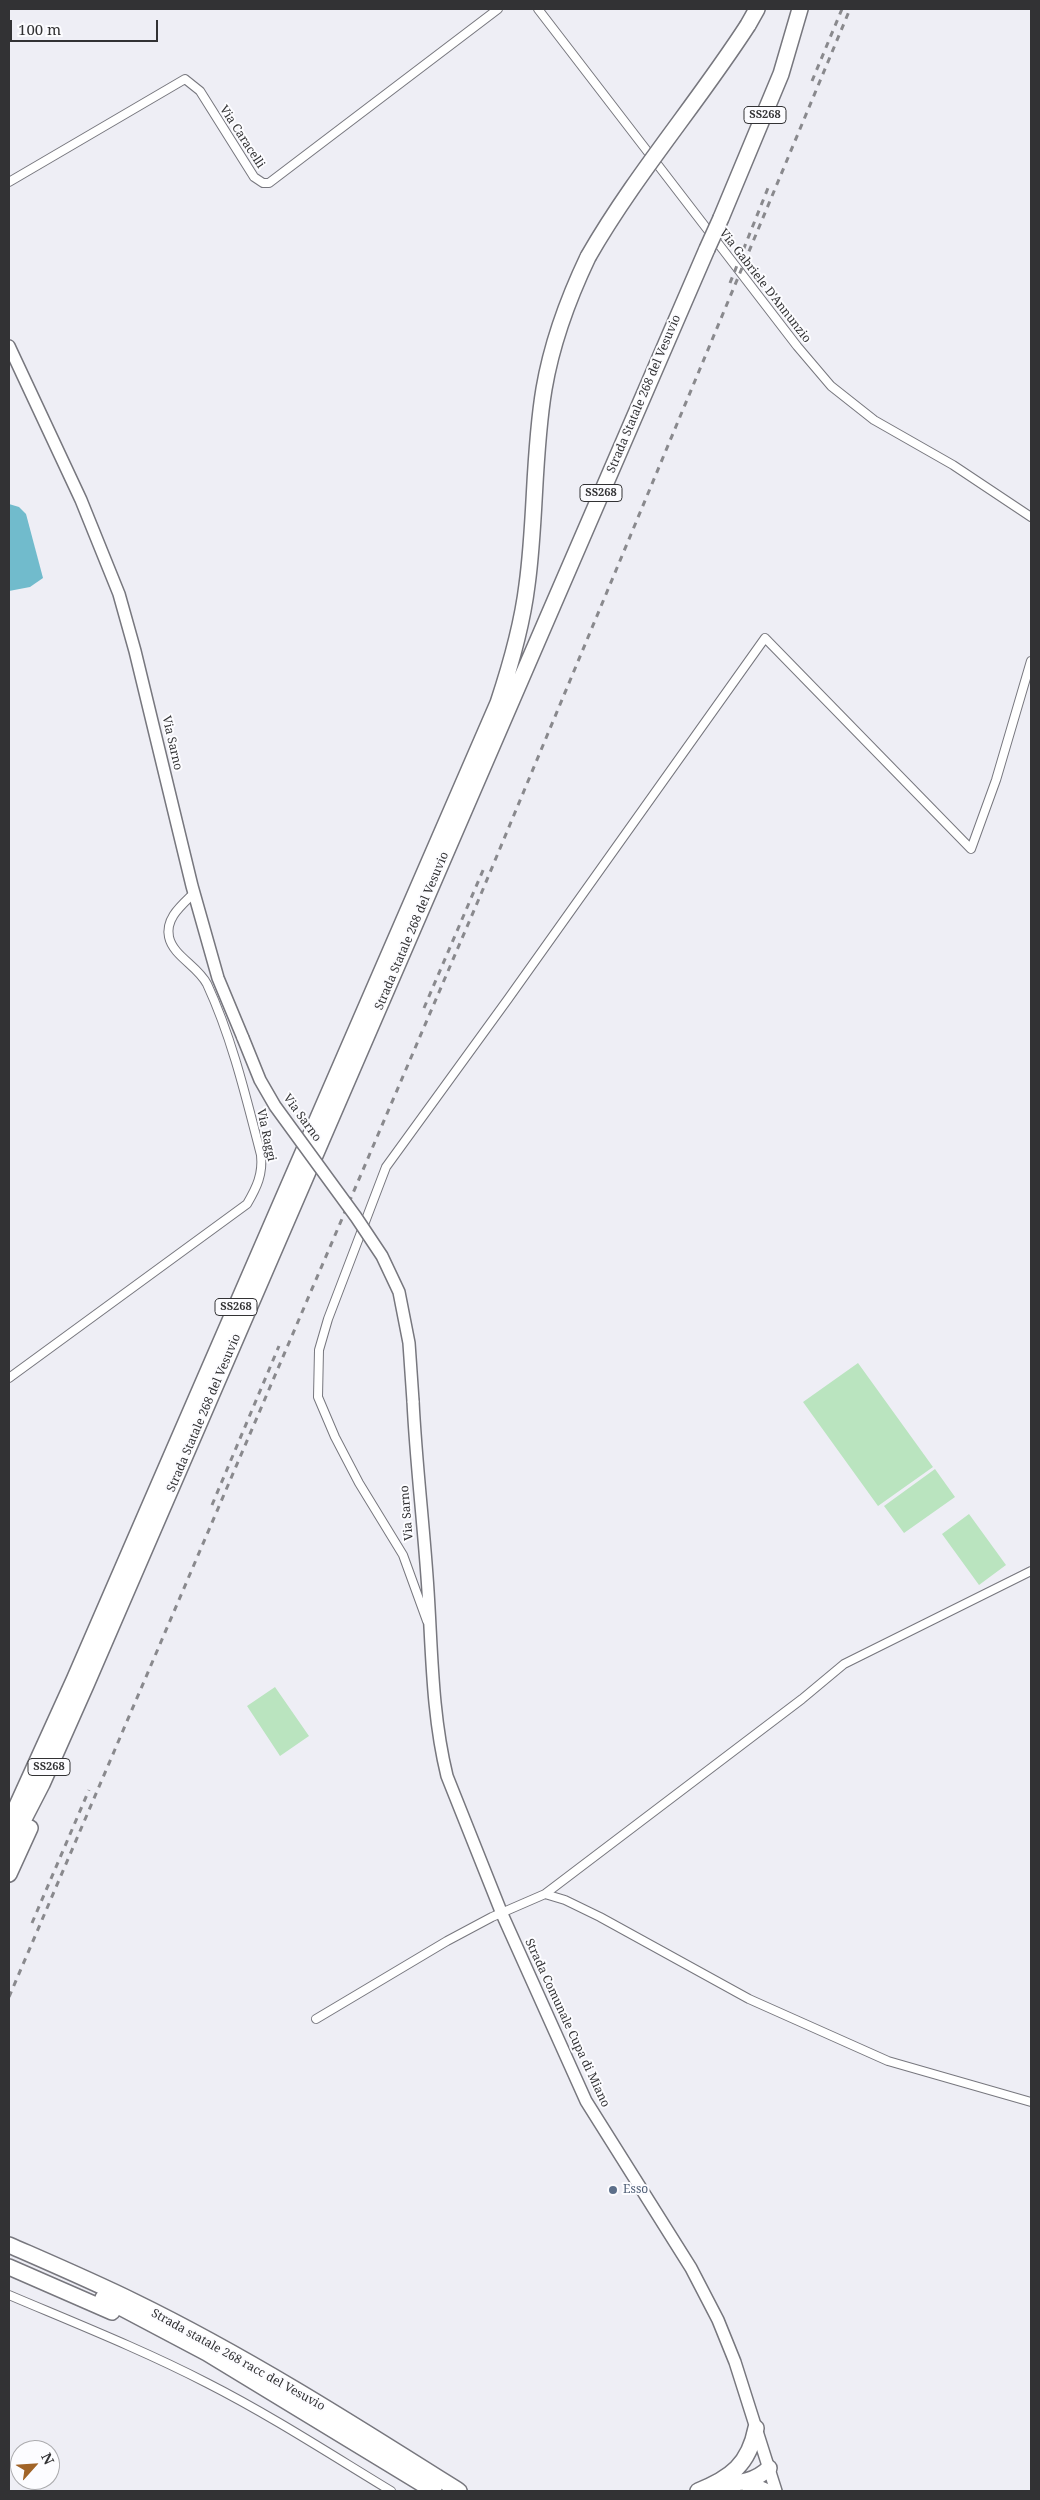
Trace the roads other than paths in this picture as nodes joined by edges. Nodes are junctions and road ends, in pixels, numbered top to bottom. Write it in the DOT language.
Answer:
graph roads {
  1 [pos="498,9"];
  2 [pos="538,9"];
  3 [pos="757,9"];
  4 [pos="800,9"];
  5 [pos="9,182"];
  6 [pos="9,346"];
  7 [pos="1031,517"];
  8 [pos="1031,661"];
  9 [pos="194,893"];
  10 [pos="9,1378"];
  11 [pos="1031,1570"];
  12 [pos="430,1628"];
  13 [pos="86,1685"];
  14 [pos="9,1823"];
  15 [pos="9,1848"];
  16 [pos="9,1874"];
  17 [pos="545,1894"];
  18 [pos="502,1914"];
  19 [pos="316,2019"];
  20 [pos="1031,2102"];
  21 [pos="9,2235"];
  22 [pos="9,2245"];
  23 [pos="9,2253"];
  24 [pos="9,2268"];
  25 [pos="9,2295"];
  26 [pos="133,2301"];
  27 [pos="235,2371"];
  28 [pos="756,2428"];
  29 [pos="422,2468"];
  30 [pos="769,2468"];
  31 [pos="739,2477"];
  32 [pos="391,2491"];
  33 [pos="434,2491"];
  34 [pos="459,2491"];
  35 [pos="472,2491"];
  36 [pos="698,2491"];
  37 [pos="765,2491"];
  38 [pos="776,2491"];
  1 -- 5 [label="street, Via Caracelli"];
  2 -- 7 [label="street, Via Gabriele D'Annunzio"];
  3 -- 14 [label="highway, Strada Statale 268 del Vesuvio / SS268, bridge"];
  4 -- 13 [label="highway, Strada Statale 268 del Vesuvio / SS268, bridge"];
  6 -- 9 [label="street, Via Sarno"];
  8 -- 12 [label="street"];
  9 -- 10 [label="street, Via Raggi"];
  9 -- 12 [label="street, Via Sarno, bridge"];
  11 -- 17 [label="street"];
  12 -- 18 [label="street, Via Sarno"];
  13 -- 15 [label="highway, Strada Statale 268 del Vesuvio / SS268"];
  13 -- 16 [label="highway"];
  17 -- 18 [label="street"];
  17 -- 20 [label="street"];
  18 -- 19 [label="street"];
  18 -- 28 [label="street, Strada Comunale Cupa di Miano"];
  21 -- 26 [label="highway"];
  22 -- 26 [label="highway, Strada statale 268 racc del Vesuvio"];
  23 -- 27 [label="highway, Strada statale 268 racc del Vesuvio"];
  24 -- 27 [label="highway"];
  25 -- 32 [label="street"];
  26 -- 29 [label="highway, Strada statale 268 racc del Vesuvio"];
  27 -- 33 [label="highway, Strada statale 268 racc del Vesuvio"];
  28 -- 30 [label="street, Strada Comunale Cupa di Miano"];
  28 -- 31 [label="highway"];
  29 -- 34 [label="highway, Strada statale 268 racc del Vesuvio"];
  29 -- 35 [label="highway"];
  30 -- 31 [label="highway"];
  30 -- 38 [label="street, Strada Comunale Cupa di Miano"];
  31 -- 36 [label="highway"];
  31 -- 37 [label="highway"];
}
